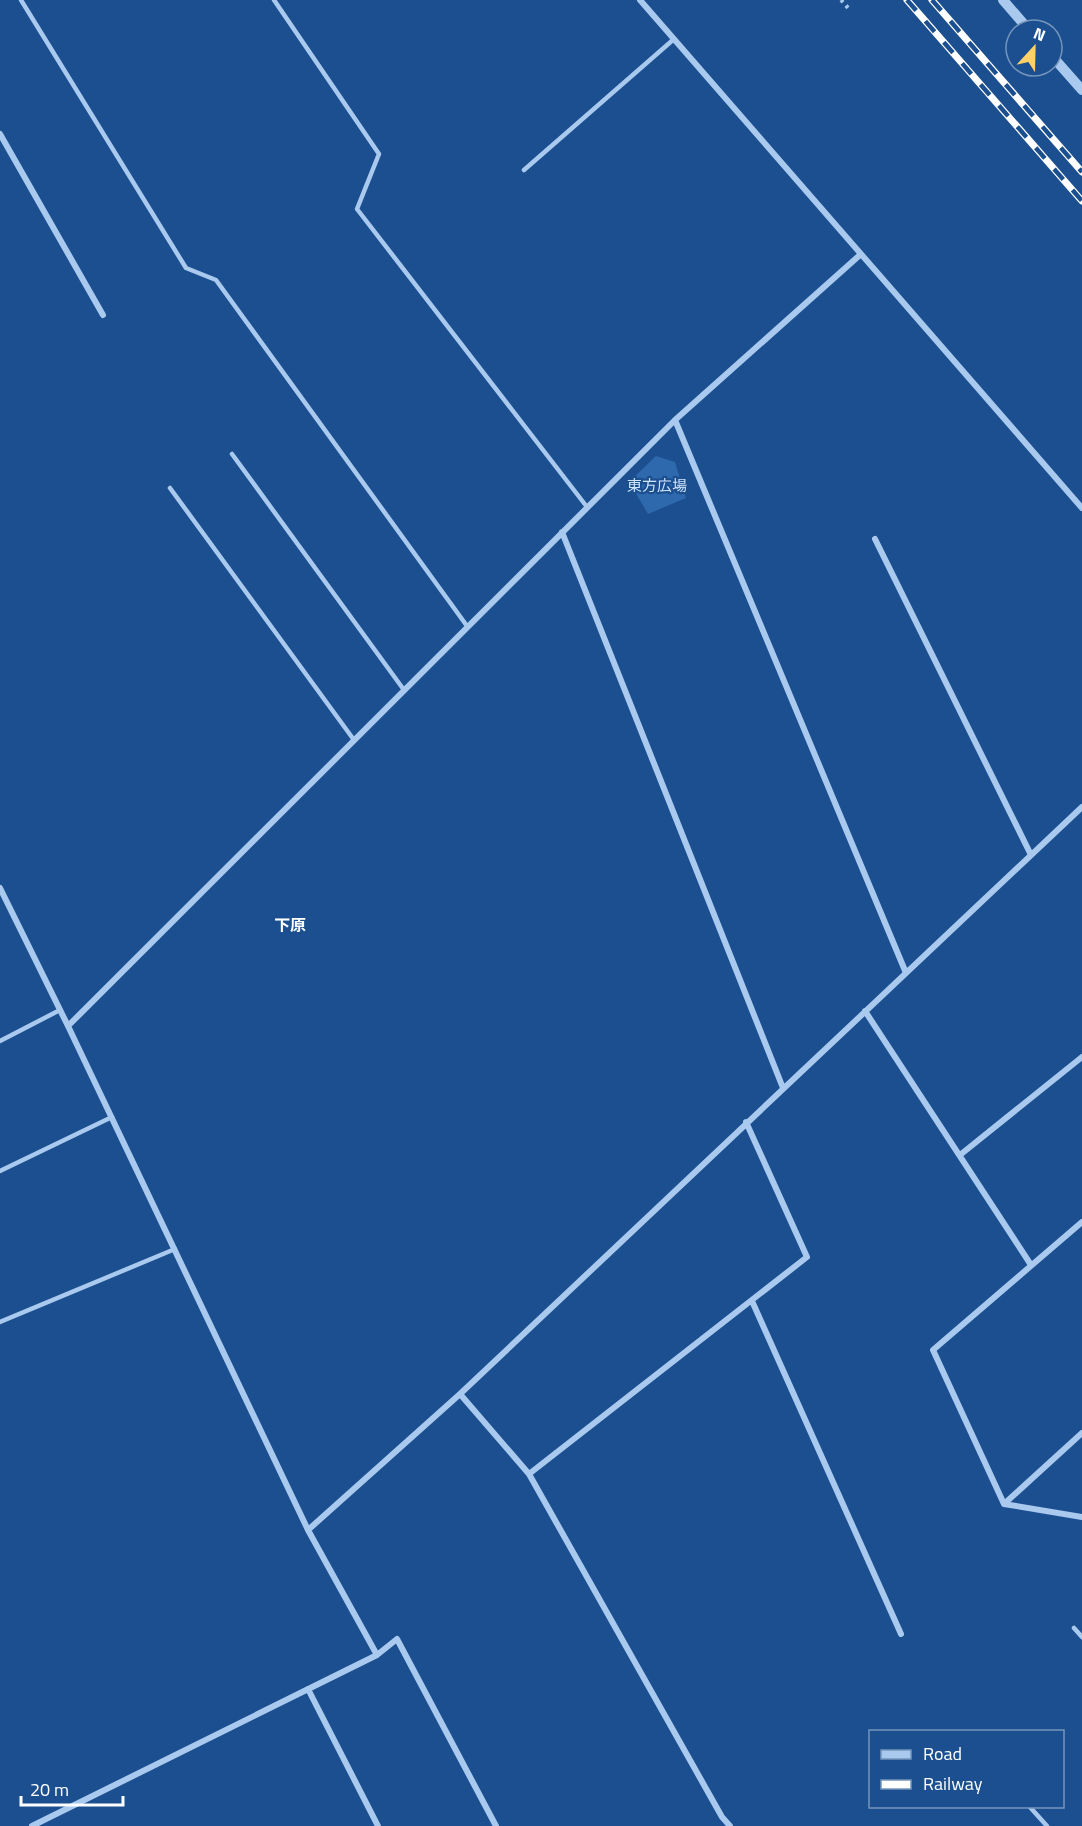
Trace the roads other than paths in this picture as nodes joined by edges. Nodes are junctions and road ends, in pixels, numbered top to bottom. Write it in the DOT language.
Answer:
graph roads {
  1 [pos="21,0"];
  2 [pos="274,0"];
  3 [pos="640,0"];
  4 [pos="1003,0"];
  5 [pos="1019,18"];
  6 [pos="674,39"];
  7 [pos="1064,70"];
  8 [pos="1082,90"];
  9 [pos="0,134"];
  10 [pos="524,170"];
  11 [pos="861,254"];
  12 [pos="103,315"];
  13 [pos="675,420"];
  14 [pos="232,453"];
  15 [pos="170,488"];
  16 [pos="587,507"];
  17 [pos="1082,508"];
  18 [pos="562,532"];
  19 [pos="875,539"];
  20 [pos="467,626"];
  21 [pos="404,690"];
  22 [pos="354,740"];
  23 [pos="1082,807"];
  24 [pos="1031,855"];
  25 [pos="0,888"];
  26 [pos="906,973"];
  27 [pos="60,1010"];
  28 [pos="865,1011"];
  29 [pos="68,1026"];
  30 [pos="0,1041"];
  31 [pos="1082,1057"];
  32 [pos="783,1088"];
  33 [pos="112,1117"];
  34 [pos="746,1122"];
  35 [pos="960,1155"];
  36 [pos="0,1172"];
  37 [pos="1082,1222"];
  38 [pos="175,1249"];
  39 [pos="1031,1265"];
  40 [pos="752,1301"];
  41 [pos="0,1322"];
  42 [pos="460,1394"];
  43 [pos="1082,1433"];
  44 [pos="529,1474"];
  45 [pos="1004,1504"];
  46 [pos="1082,1517"];
  47 [pos="308,1530"];
  48 [pos="1074,1628"];
  49 [pos="901,1634"];
  50 [pos="1082,1637"];
  51 [pos="377,1655"];
  52 [pos="308,1689"];
  53 [pos="1031,1808"];
  54 [pos="32,1826"];
  55 [pos="378,1826"];
  56 [pos="496,1826"];
  57 [pos="730,1826"];
  58 [pos="1047,1826"];
  1 -- 20 [label="lane"];
  2 -- 16 [label="lane"];
  3 -- 6 [label="street"];
  4 -- 5 [label="street"];
  6 -- 10 [label="lane"];
  6 -- 11 [label="street"];
  7 -- 8 [label="street"];
  9 -- 12 [label="street"];
  11 -- 13 [label="street"];
  11 -- 17 [label="street"];
  13 -- 16 [label="street"];
  13 -- 26 [label="street"];
  14 -- 21 [label="lane"];
  15 -- 22 [label="lane"];
  16 -- 18 [label="street"];
  18 -- 20 [label="street"];
  18 -- 32 [label="street"];
  19 -- 24 [label="street"];
  20 -- 21 [label="street"];
  21 -- 22 [label="street"];
  22 -- 29 [label="street"];
  23 -- 24 [label="street"];
  24 -- 26 [label="street"];
  25 -- 27 [label="street"];
  26 -- 28 [label="street"];
  27 -- 29 [label="street"];
  27 -- 30 [label="lane"];
  28 -- 32 [label="street"];
  28 -- 35 [label="street"];
  29 -- 33 [label="street"];
  31 -- 35 [label="street"];
  32 -- 34 [label="street"];
  33 -- 36 [label="lane"];
  33 -- 38 [label="street"];
  34 -- 40 [label="street"];
  34 -- 42 [label="street"];
  35 -- 39 [label="street"];
  37 -- 39 [label="street"];
  38 -- 41 [label="lane"];
  38 -- 47 [label="street"];
  39 -- 45 [label="street"];
  40 -- 44 [label="street"];
  40 -- 49 [label="street"];
  42 -- 44 [label="street"];
  42 -- 47 [label="street"];
  43 -- 45 [label="street"];
  44 -- 57 [label="street"];
  45 -- 46 [label="street"];
  47 -- 51 [label="street"];
  48 -- 50 [label="lane"];
  51 -- 52 [label="street"];
  51 -- 56 [label="street"];
  52 -- 54 [label="street"];
  52 -- 55 [label="street"];
  53 -- 58 [label="lane"];
}
